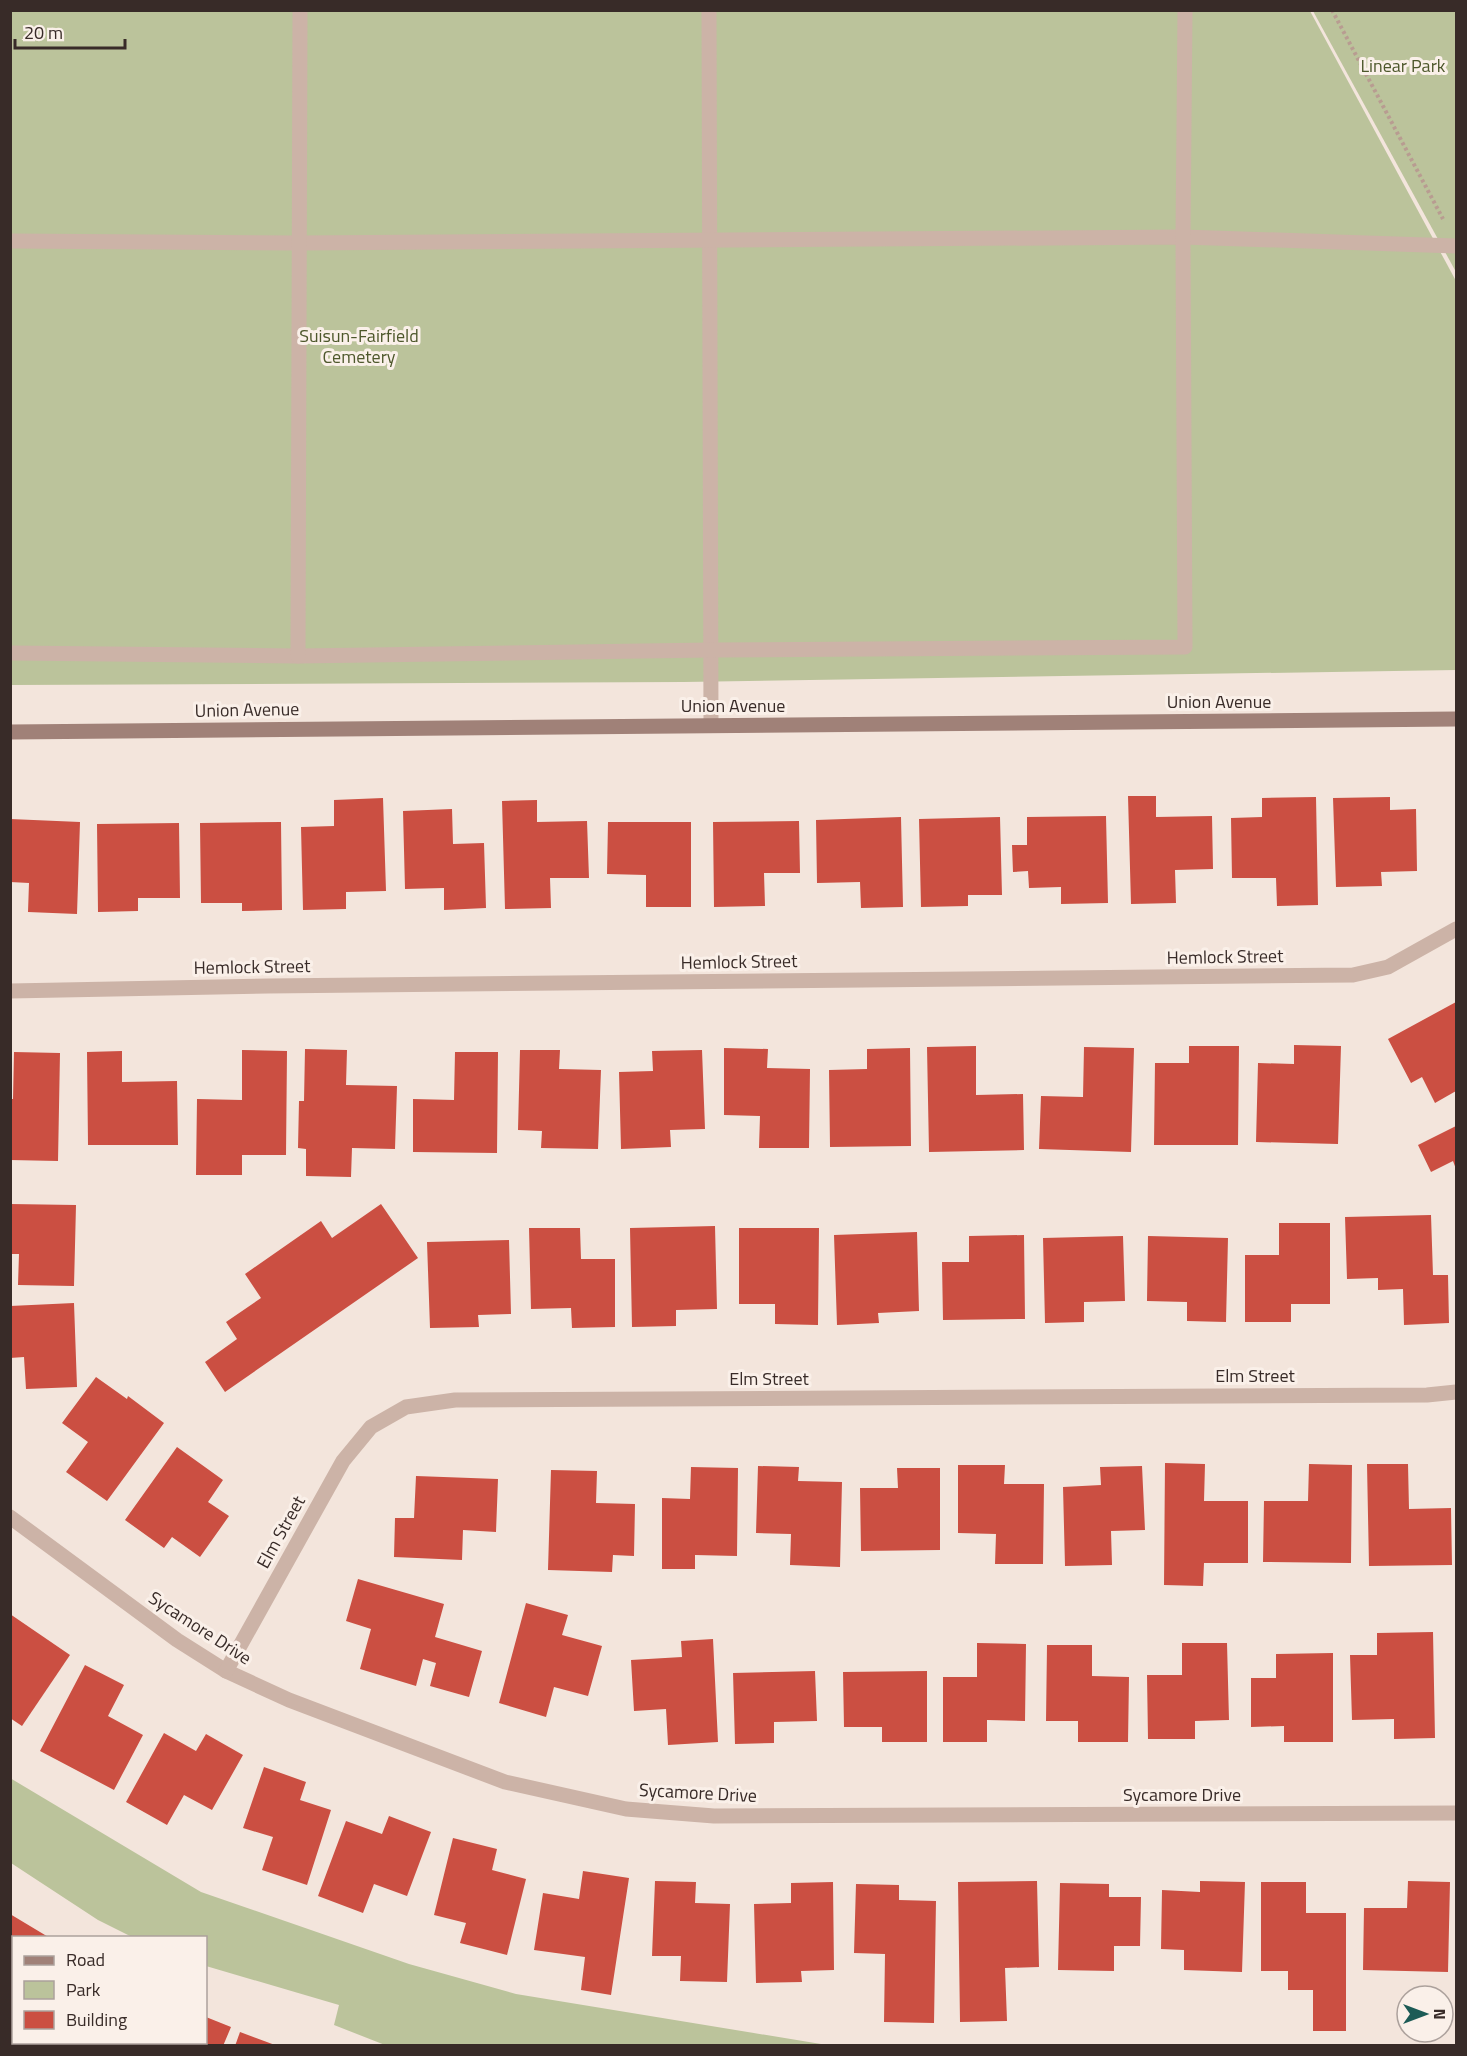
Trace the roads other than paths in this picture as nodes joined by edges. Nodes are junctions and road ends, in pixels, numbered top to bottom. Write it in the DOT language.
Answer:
graph roads {
  1 [pos="300,10"];
  2 [pos="709,10"];
  3 [pos="1185,10"];
  4 [pos="1183,237"];
  5 [pos="10,242"];
  6 [pos="710,242"];
  7 [pos="299,243"];
  8 [pos="1456,246"];
  9 [pos="711,650"];
  10 [pos="10,653"];
  11 [pos="298,656"];
  12 [pos="1456,719"];
  13 [pos="711,725"];
  14 [pos="10,732"];
  15 [pos="1456,929"];
  16 [pos="10,991"];
  17 [pos="1456,1392"];
  18 [pos="10,1517"];
  19 [pos="226,1671"];
  20 [pos="1456,1813"];
  1 -- 7 [label="street"];
  2 -- 6 [label="street"];
  3 -- 4 [label="street"];
  4 -- 6 [label="street"];
  4 -- 8 [label="street"];
  4 -- 9 [label="street"];
  5 -- 7 [label="street"];
  6 -- 7 [label="street"];
  6 -- 9 [label="street"];
  7 -- 11 [label="street"];
  9 -- 11 [label="street"];
  9 -- 13 [label="street"];
  10 -- 11 [label="street"];
  12 -- 13 [label="street, Union Avenue"];
  13 -- 14 [label="street, Union Avenue"];
  15 -- 16 [label="street, Hemlock Street"];
  17 -- 19 [label="street, Elm Street"];
  18 -- 19 [label="street, Sycamore Drive"];
  19 -- 20 [label="street, Sycamore Drive"];
}
